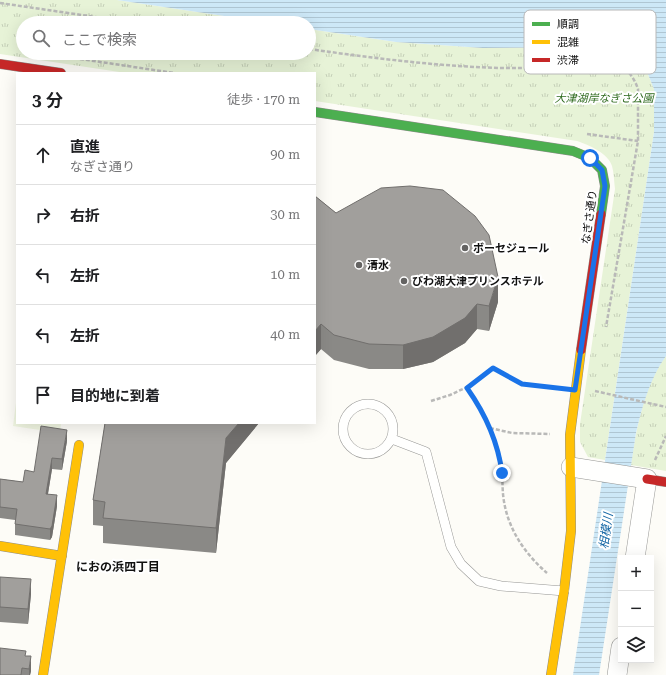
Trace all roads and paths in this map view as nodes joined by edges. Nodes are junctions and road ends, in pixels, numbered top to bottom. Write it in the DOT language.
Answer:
graph roads {
  1 [pos="0,3"];
  2 [pos="88,16"];
  3 [pos="316,50"];
  4 [pos="87,60"];
  5 [pos="0,64"];
  6 [pos="524,68"];
  7 [pos="54,72"];
  8 [pos="167,72"];
  9 [pos="630,74"];
  10 [pos="316,112"];
  11 [pos="606,328"];
  12 [pos="467,388"];
  13 [pos="575,390"];
  14 [pos="595,391"];
  15 [pos="431,401"];
  16 [pos="666,408"];
  17 [pos="489,428"];
  18 [pos="556,435"];
  19 [pos="666,436"];
  20 [pos="392,439"];
  21 [pos="79,445"];
  22 [pos="571,467"];
  23 [pos="640,478"];
  24 [pos="666,482"];
  25 [pos="0,546"];
  26 [pos="635,555"];
  27 [pos="62,556"];
  28 [pos="547,573"];
  29 [pos="564,592"];
  30 [pos="619,663"];
  31 [pos="43,675"];
  32 [pos="551,675"];
  33 [pos="617,675"];
  1 -- 2 [label="path"];
  3 -- 6 [label="path"];
  4 -- 8 [label="path"];
  5 -- 7 [label="street"];
  9 -- 11 [label="path"];
  10 -- 13 [label="street, なぎさ通り"];
  12 -- 13 [label="path"];
  12 -- 15 [label="path"];
  12 -- 17 [label="path"];
  13 -- 22 [label="street, なぎさ通り"];
  14 -- 16 [label="path"];
  17 -- 18 [label="path"];
  17 -- 28 [label="path"];
  19 -- 23 [label="path"];
  20 -- 20 [label="lane"];
  20 -- 29 [label="lane"];
  21 -- 27 [label="street"];
  22 -- 23 [label="street"];
  22 -- 29 [label="street, なぎさ通り"];
  23 -- 24 [label="street"];
  23 -- 26 [label="street"];
  25 -- 27 [label="street"];
  27 -- 31 [label="street"];
  29 -- 32 [label="street, なぎさ通り"];
  30 -- 33 [label="street"];
}
